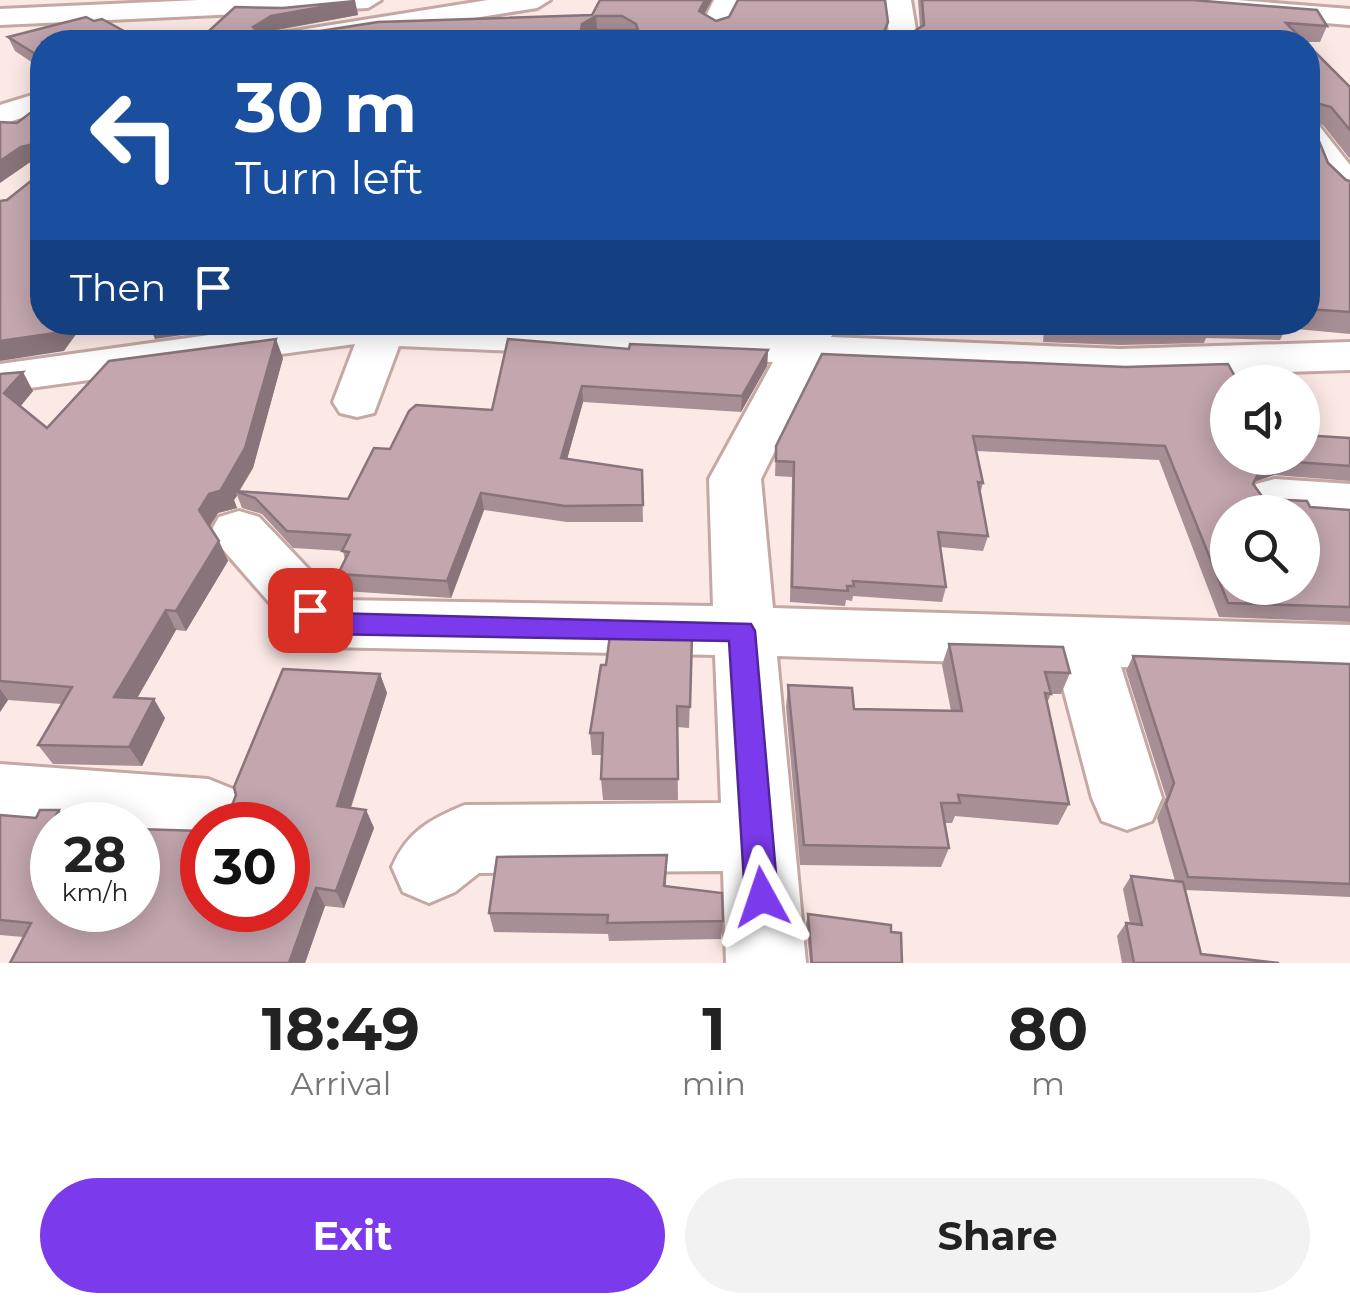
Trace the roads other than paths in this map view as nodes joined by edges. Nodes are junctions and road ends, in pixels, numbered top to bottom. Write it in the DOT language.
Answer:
graph roads {
  1 [pos="368,0"];
  2 [pos="537,0"];
  3 [pos="898,0"];
  4 [pos="1142,0"];
  5 [pos="440,6"];
  6 [pos="1226,7"];
  7 [pos="0,17"];
  8 [pos="1350,17"];
  9 [pos="359,30"];
  10 [pos="902,30"];
  11 [pos="1231,30"];
  12 [pos="30,105"];
  13 [pos="0,115"];
  14 [pos="1320,152"];
  15 [pos="1337,178"];
  16 [pos="123,335"];
  17 [pos="309,335"];
  18 [pos="387,335"];
  19 [pos="763,335"];
  20 [pos="810,336"];
  21 [pos="1116,343"];
  22 [pos="1350,356"];
  23 [pos="101,365"];
  24 [pos="0,378"];
  25 [pos="357,402"];
  26 [pos="239,531"];
  27 [pos="742,631"];
  28 [pos="1082,642"];
  29 [pos="1350,650"];
  30 [pos="0,796"];
  31 [pos="1127,798"];
  32 [pos="180,810"];
  33 [pos="757,836"];
  34 [pos="429,867"];
  35 [pos="766,963"];
  1 -- 7 [label="street"];
  2 -- 5 [label="street"];
  3 -- 10 [label="street"];
  4 -- 6 [label="street"];
  5 -- 9 [label="street"];
  6 -- 8 [label="street"];
  6 -- 11 [label="street"];
  12 -- 13 [label="street"];
  14 -- 15 [label="street"];
  16 -- 23 [label="street"];
  17 -- 23 [label="street"];
  18 -- 25 [label="street"];
  19 -- 20 [label="street"];
  20 -- 21 [label="street"];
  20 -- 27 [label="street"];
  21 -- 22 [label="street"];
  23 -- 24 [label="street"];
  26 -- 27 [label="street"];
  27 -- 28 [label="street"];
  27 -- 33 [label="street"];
  28 -- 29 [label="street"];
  28 -- 31 [label="street"];
  30 -- 32 [label="street"];
  33 -- 34 [label="street"];
  33 -- 35 [label="street"];
}
